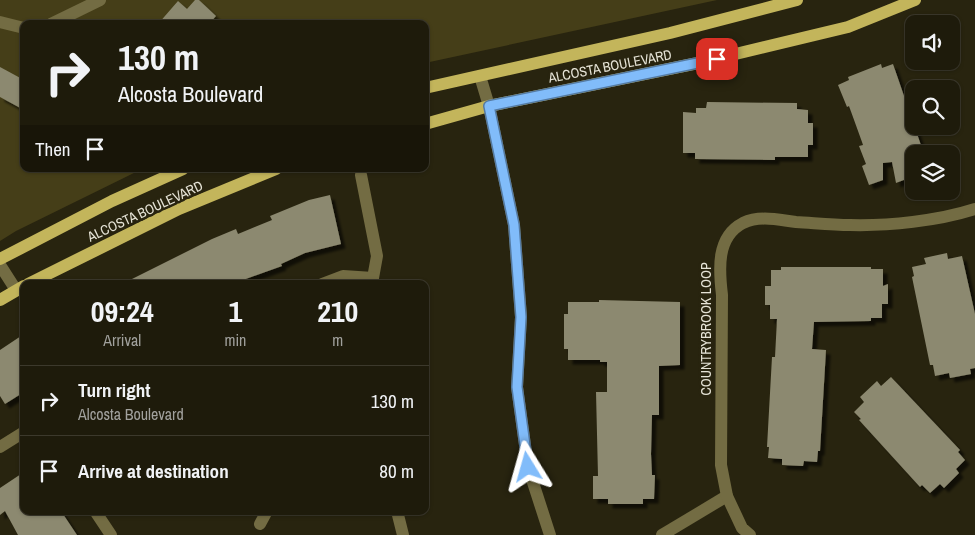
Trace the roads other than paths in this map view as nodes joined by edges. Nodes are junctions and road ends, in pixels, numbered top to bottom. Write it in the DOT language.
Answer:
graph roads {
  1 [pos="100,0"];
  2 [pos="797,0"];
  3 [pos="915,0"];
  4 [pos="59,20"];
  5 [pos="0,22"];
  6 [pos="20,27"];
  7 [pos="480,76"];
  8 [pos="429,87"];
  9 [pos="489,106"];
  10 [pos="429,123"];
  11 [pos="176,172"];
  12 [pos="269,172"];
  13 [pos="361,175"];
  14 [pos="975,209"];
  15 [pos="0,259"];
  16 [pos="0,264"];
  17 [pos="36,280"];
  18 [pos="332,280"];
  19 [pos="367,280"];
  20 [pos="373,280"];
  21 [pos="20,288"];
  22 [pos="0,300"];
  23 [pos="20,434"];
  24 [pos="0,447"];
  25 [pos="727,496"];
  26 [pos="98,515"];
  27 [pos="265,515"];
  28 [pos="398,515"];
  29 [pos="260,524"];
  30 [pos="111,535"];
  31 [pos="404,535"];
  32 [pos="550,535"];
  33 [pos="662,535"];
  34 [pos="750,535"];
  1 -- 4 [label="street"];
  2 -- 7 [label="main road, ALCOSTA BOULEVARD"];
  3 -- 9 [label="main road, ALCOSTA BOULEVARD"];
  5 -- 6 [label="street"];
  7 -- 8 [label="main road, ALCOSTA BOULEVARD"];
  7 -- 9 [label="street"];
  9 -- 10 [label="main road, ALCOSTA BOULEVARD"];
  9 -- 32 [label="street"];
  11 -- 15 [label="main road, ALCOSTA BOULEVARD"];
  12 -- 17 [label="main road, ALCOSTA BOULEVARD"];
  13 -- 20 [label="street"];
  14 -- 25 [label="street, COUNTRYBROOK LOOP"];
  16 -- 21 [label="street"];
  18 -- 19 [label="street"];
  21 -- 22 [label="main road"];
  23 -- 24 [label="street"];
  25 -- 33 [label="street"];
  25 -- 34 [label="street, COUNTRYBROOK LOOP"];
  26 -- 30 [label="street"];
  27 -- 29 [label="street"];
  28 -- 31 [label="street"];
}
